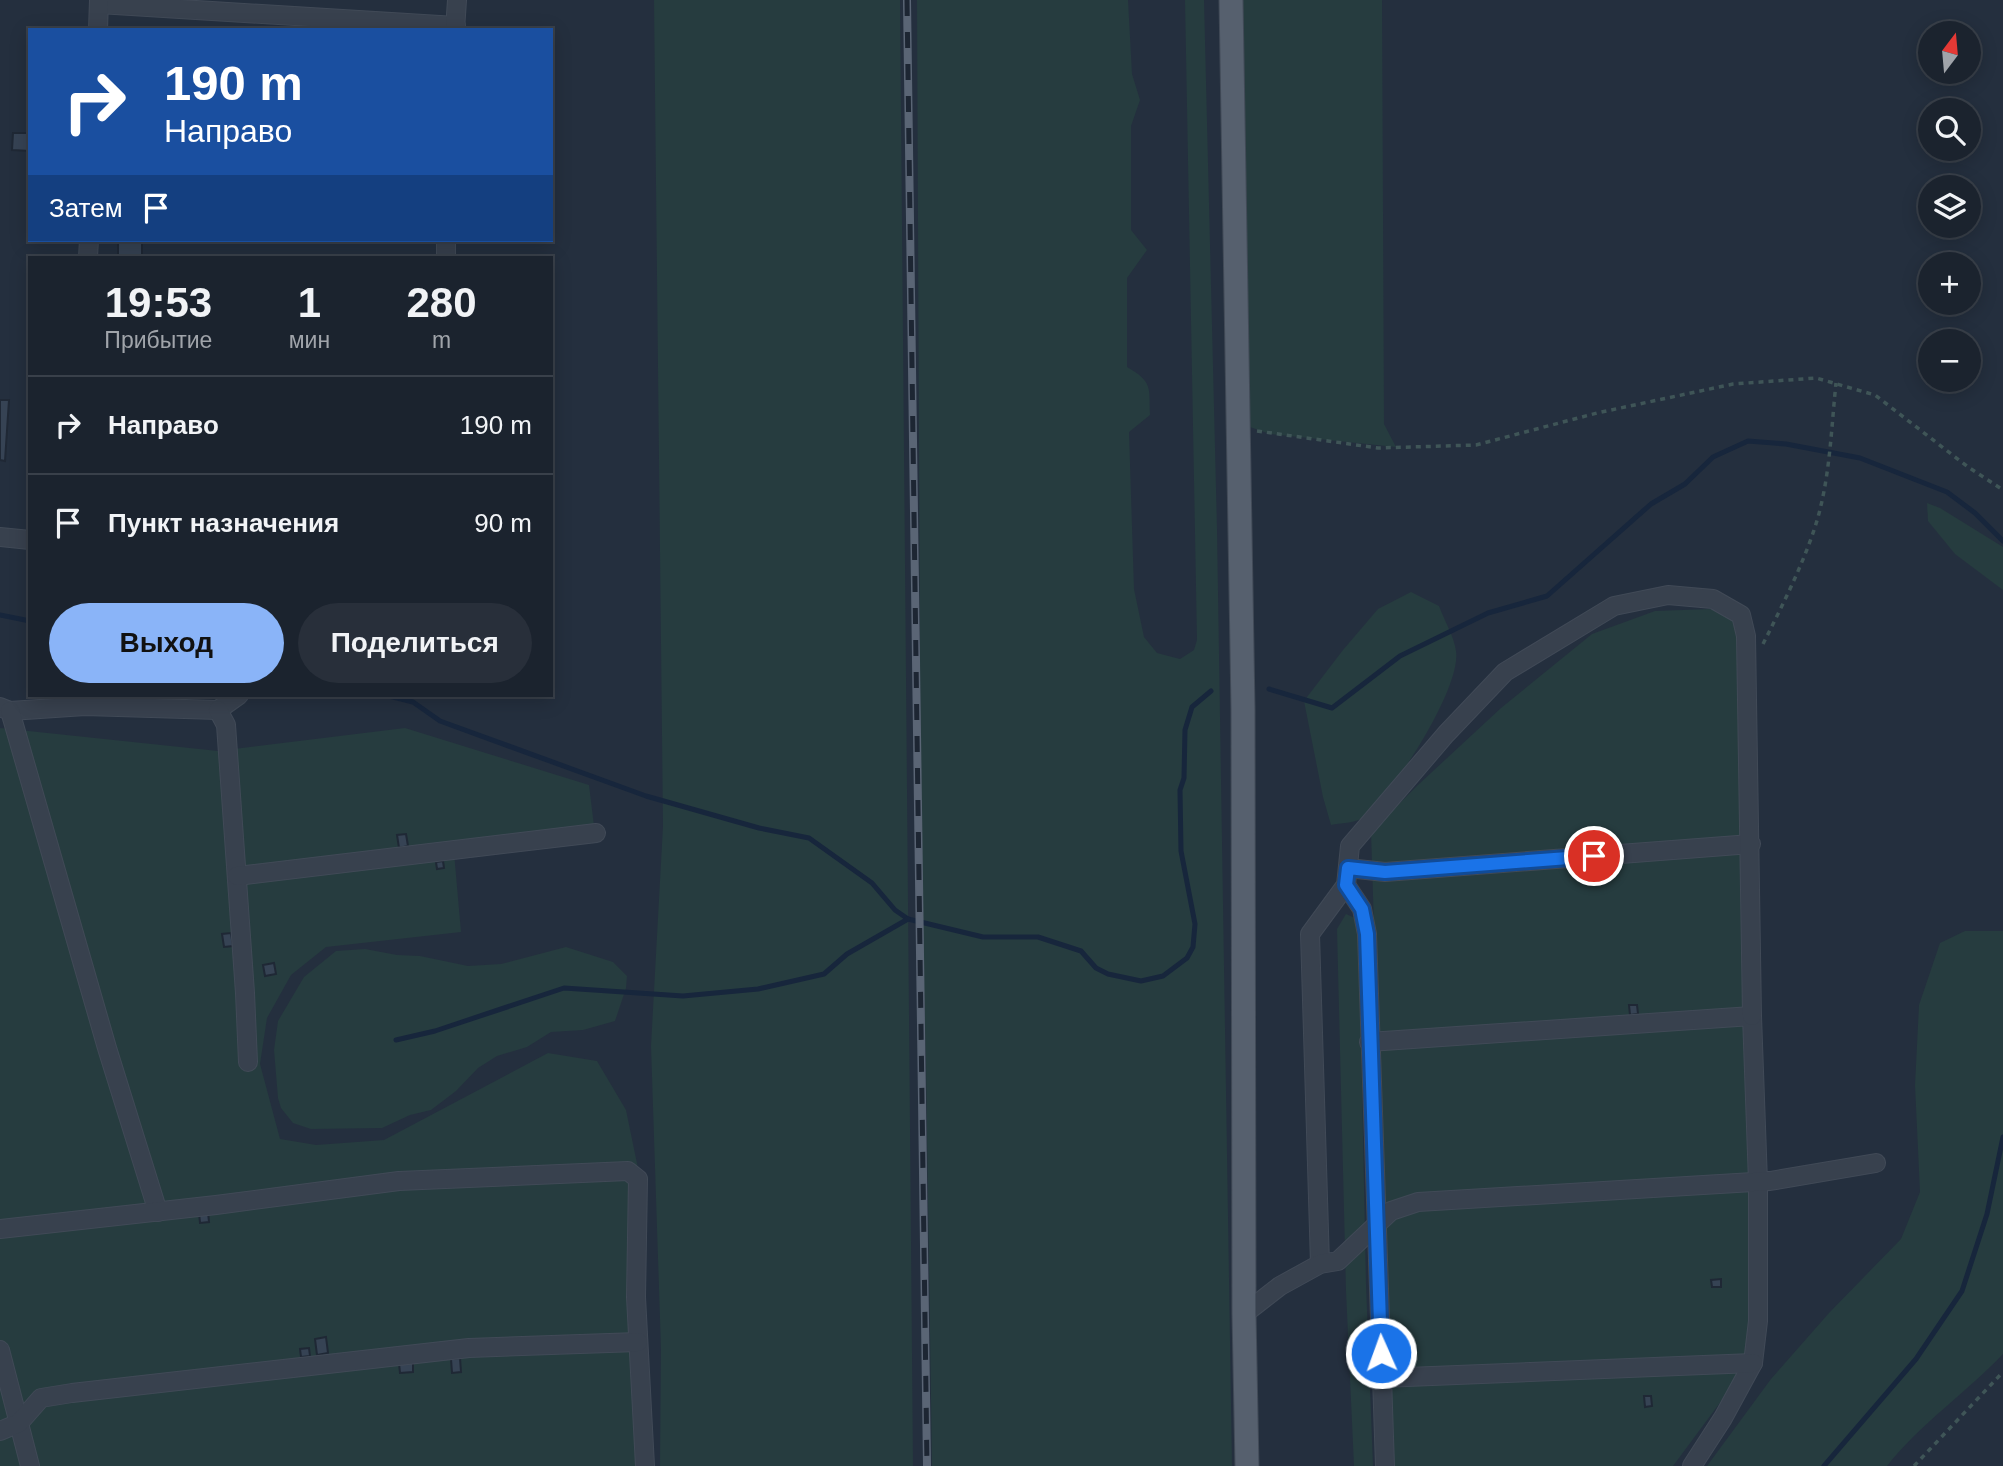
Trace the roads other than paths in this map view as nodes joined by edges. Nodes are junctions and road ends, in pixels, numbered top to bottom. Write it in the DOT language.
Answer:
graph roads {
  1 [pos="457,0"];
  2 [pos="1231,0"];
  3 [pos="99,2"];
  4 [pos="98,28"];
  5 [pos="456,28"];
  6 [pos="0,537"];
  7 [pos="28,540"];
  8 [pos="236,697"];
  9 [pos="5,709"];
  10 [pos="218,710"];
  11 [pos="596,833"];
  12 [pos="1751,844"];
  13 [pos="237,876"];
  14 [pos="1347,876"];
  15 [pos="1752,1016"];
  16 [pos="1369,1042"];
  17 [pos="248,1062"];
  18 [pos="1876,1164"];
  19 [pos="1758,1182"];
  20 [pos="158,1212"];
  21 [pos="1376,1225"];
  22 [pos="0,1229"];
  23 [pos="1320,1264"];
  24 [pos="1244,1314"];
  25 [pos="638,1342"];
  26 [pos="0,1350"];
  27 [pos="1753,1363"];
  28 [pos="1382,1378"];
  29 [pos="19,1423"];
  30 [pos="0,1431"];
  31 [pos="30,1466"];
  32 [pos="645,1466"];
  33 [pos="1247,1466"];
  34 [pos="1385,1466"];
  35 [pos="1692,1466"];
  1 -- 5 [label="street"];
  2 -- 24 [label="main road"];
  3 -- 4 [label="street"];
  3 -- 5 [label="street"];
  6 -- 7 [label="street"];
  8 -- 10 [label="street"];
  9 -- 10 [label="street"];
  9 -- 20 [label="street"];
  10 -- 13 [label="street"];
  11 -- 13 [label="street"];
  12 -- 14 [label="street"];
  12 -- 14 [label="street"];
  12 -- 15 [label="street"];
  13 -- 17 [label="street"];
  14 -- 16 [label="street"];
  14 -- 23 [label="street"];
  15 -- 16 [label="street"];
  15 -- 19 [label="street"];
  16 -- 21 [label="street"];
  18 -- 19 [label="street"];
  19 -- 21 [label="street"];
  19 -- 27 [label="street"];
  20 -- 22 [label="street"];
  20 -- 25 [label="street"];
  21 -- 23 [label="street"];
  21 -- 28 [label="street"];
  23 -- 24 [label="street"];
  24 -- 33 [label="main road"];
  25 -- 29 [label="street"];
  25 -- 32 [label="street"];
  26 -- 29 [label="street"];
  27 -- 28 [label="street"];
  27 -- 35 [label="street"];
  28 -- 34 [label="street"];
  29 -- 30 [label="street"];
  29 -- 31 [label="street"];
}
